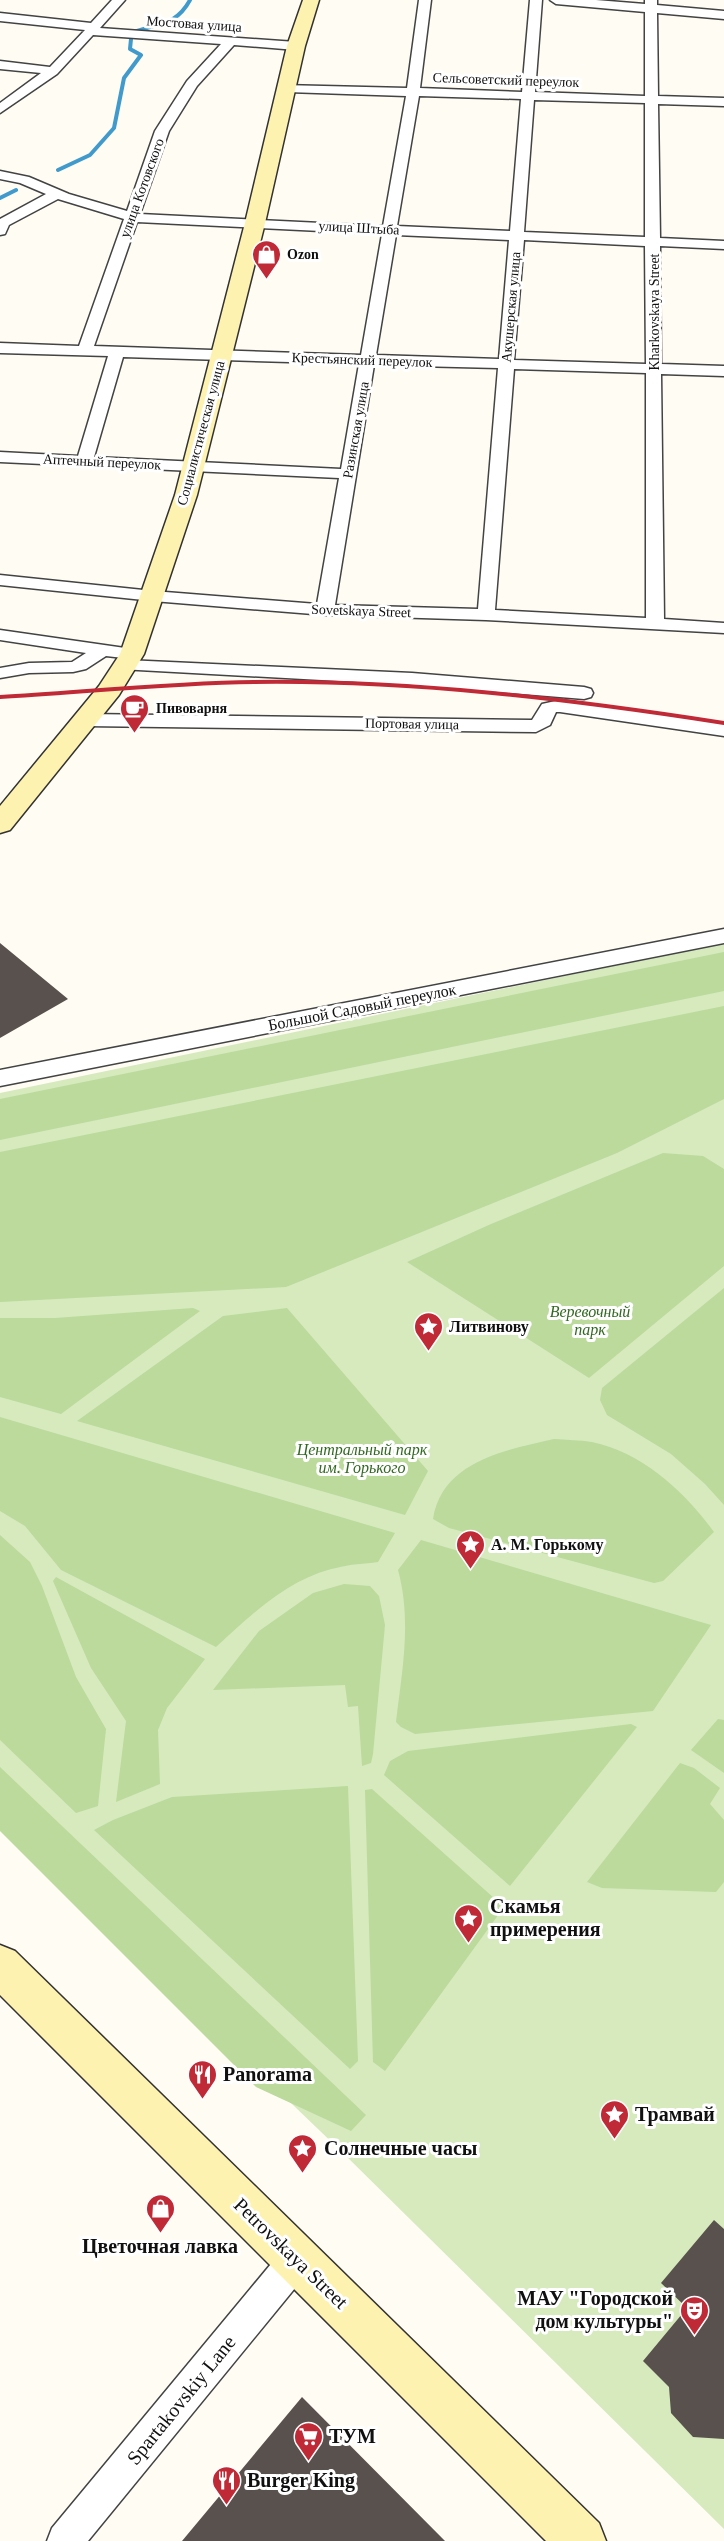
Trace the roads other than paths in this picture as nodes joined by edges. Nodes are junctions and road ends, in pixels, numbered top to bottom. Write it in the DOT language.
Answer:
graph roads {
  1 [pos="119,0"];
  2 [pos="311,0"];
  3 [pos="425,0"];
  4 [pos="536,0"];
  5 [pos="557,0"];
  6 [pos="651,4"];
  7 [pos="724,15"];
  8 [pos="0,17"];
  9 [pos="92,29"];
  10 [pos="230,42"];
  11 [pos="296,46"];
  12 [pos="0,65"];
  13 [pos="53,71"];
  14 [pos="286,88"];
  15 [pos="413,92"];
  16 [pos="528,96"];
  17 [pos="652,100"];
  18 [pos="724,102"];
  19 [pos="0,109"];
  20 [pos="0,175"];
  21 [pos="57,194"];
  22 [pos="131,216"];
  23 [pos="255,223"];
  24 [pos="390,230"];
  25 [pos="0,231"];
  26 [pos="517,236"];
  27 [pos="653,242"];
  28 [pos="724,245"];
  29 [pos="0,348"];
  30 [pos="85,351"];
  31 [pos="117,352"];
  32 [pos="221,355"];
  33 [pos="368,360"];
  34 [pos="506,364"];
  35 [pos="654,369"];
  36 [pos="724,371"];
  37 [pos="0,457"];
  38 [pos="85,461"];
  39 [pos="193,466"];
  40 [pos="348,474"];
  41 [pos="0,580"];
  42 [pos="153,596"];
  43 [pos="326,610"];
  44 [pos="486,615"];
  45 [pos="655,624"];
  46 [pos="724,628"];
  47 [pos="0,634"];
  48 [pos="103,650"];
  49 [pos="129,659"];
  50 [pos="0,673"];
  51 [pos="724,713"];
  52 [pos="87,720"];
  53 [pos="724,730"];
  54 [pos="0,824"];
  55 [pos="724,936"];
  56 [pos="0,1078"];
  57 [pos="0,1966"];
  58 [pos="297,2259"];
  59 [pos="65,2541"];
  60 [pos="581,2541"];
  1 -- 9 [label="street"];
  2 -- 11 [label="street, Социалистическая улица"];
  3 -- 15 [label="street, Разинская улица"];
  4 -- 16 [label="street, Акушерская улица"];
  5 -- 6 [label="street"];
  6 -- 7 [label="street"];
  6 -- 17 [label="street, Kharkovskaya Street"];
  8 -- 9 [label="street, Мостовая улица"];
  9 -- 10 [label="street, Мостовая улица"];
  9 -- 13 [label="street"];
  10 -- 11 [label="street, Мостовая улица"];
  10 -- 22 [label="street, улица Котовского"];
  11 -- 14 [label="street, Социалистическая улица"];
  12 -- 13 [label="street"];
  13 -- 19 [label="street"];
  14 -- 15 [label="street, Сельсоветский переулок"];
  14 -- 23 [label="street, Социалистическая улица"];
  15 -- 16 [label="street, Сельсоветский переулок"];
  15 -- 24 [label="street, Разинская улица"];
  16 -- 17 [label="street, Сельсоветский переулок"];
  16 -- 26 [label="street, Акушерская улица"];
  17 -- 18 [label="street, Сельсоветский переулок"];
  17 -- 27 [label="street, Kharkovskaya Street"];
  20 -- 21 [label="street, улица Штыба"];
  21 -- 22 [label="street, улица Штыба"];
  21 -- 25 [label="street"];
  22 -- 23 [label="street, улица Штыба"];
  22 -- 30 [label="street, улица Котовского"];
  23 -- 24 [label="street, улица Штыба"];
  23 -- 32 [label="street, Социалистическая улица"];
  24 -- 26 [label="street, улица Штыба"];
  24 -- 33 [label="street, Разинская улица"];
  26 -- 27 [label="street, улица Штыба"];
  26 -- 34 [label="street, Акушерская улица"];
  27 -- 28 [label="street, улица Штыба"];
  27 -- 35 [label="street, Kharkovskaya Street"];
  29 -- 30 [label="street, Крестьянский переулок"];
  30 -- 31 [label="street, Крестьянский переулок"];
  31 -- 32 [label="street, Крестьянский переулок"];
  31 -- 38 [label="street"];
  32 -- 33 [label="street, Крестьянский переулок"];
  32 -- 39 [label="street, Социалистическая улица"];
  33 -- 34 [label="street, Крестьянский переулок"];
  33 -- 40 [label="street, Разинская улица"];
  34 -- 35 [label="street, Крестьянский переулок"];
  34 -- 44 [label="street, Акушерская улица"];
  35 -- 36 [label="street, Крестьянский переулок"];
  35 -- 45 [label="street, Kharkovskaya Street"];
  37 -- 38 [label="street, Аптечный переулок"];
  38 -- 39 [label="street, Аптечный переулок"];
  39 -- 40 [label="street, Аптечный переулок"];
  39 -- 42 [label="street, Социалистическая улица"];
  40 -- 43 [label="street, Разинская улица"];
  41 -- 42 [label="street, Sovetskaya Street"];
  42 -- 43 [label="street, Sovetskaya Street"];
  42 -- 49 [label="street, Социалистическая улица"];
  43 -- 44 [label="street, Sovetskaya Street"];
  44 -- 45 [label="street, Sovetskaya Street"];
  45 -- 46 [label="street, Sovetskaya Street"];
  47 -- 48 [label="street"];
  48 -- 49 [label="street"];
  48 -- 50 [label="street"];
  49 -- 51 [label="street"];
  49 -- 52 [label="street, Социалистическая улица"];
  52 -- 53 [label="street, Портовая улица"];
  52 -- 54 [label="street, Социалистическая улица"];
  55 -- 56 [label="street, Большой Садовый переулок"];
  57 -- 58 [label="street, Petrovskaya Street"];
  58 -- 59 [label="street, Spartakovskiy Lane"];
  58 -- 60 [label="street, Petrovskaya Street"];
}
